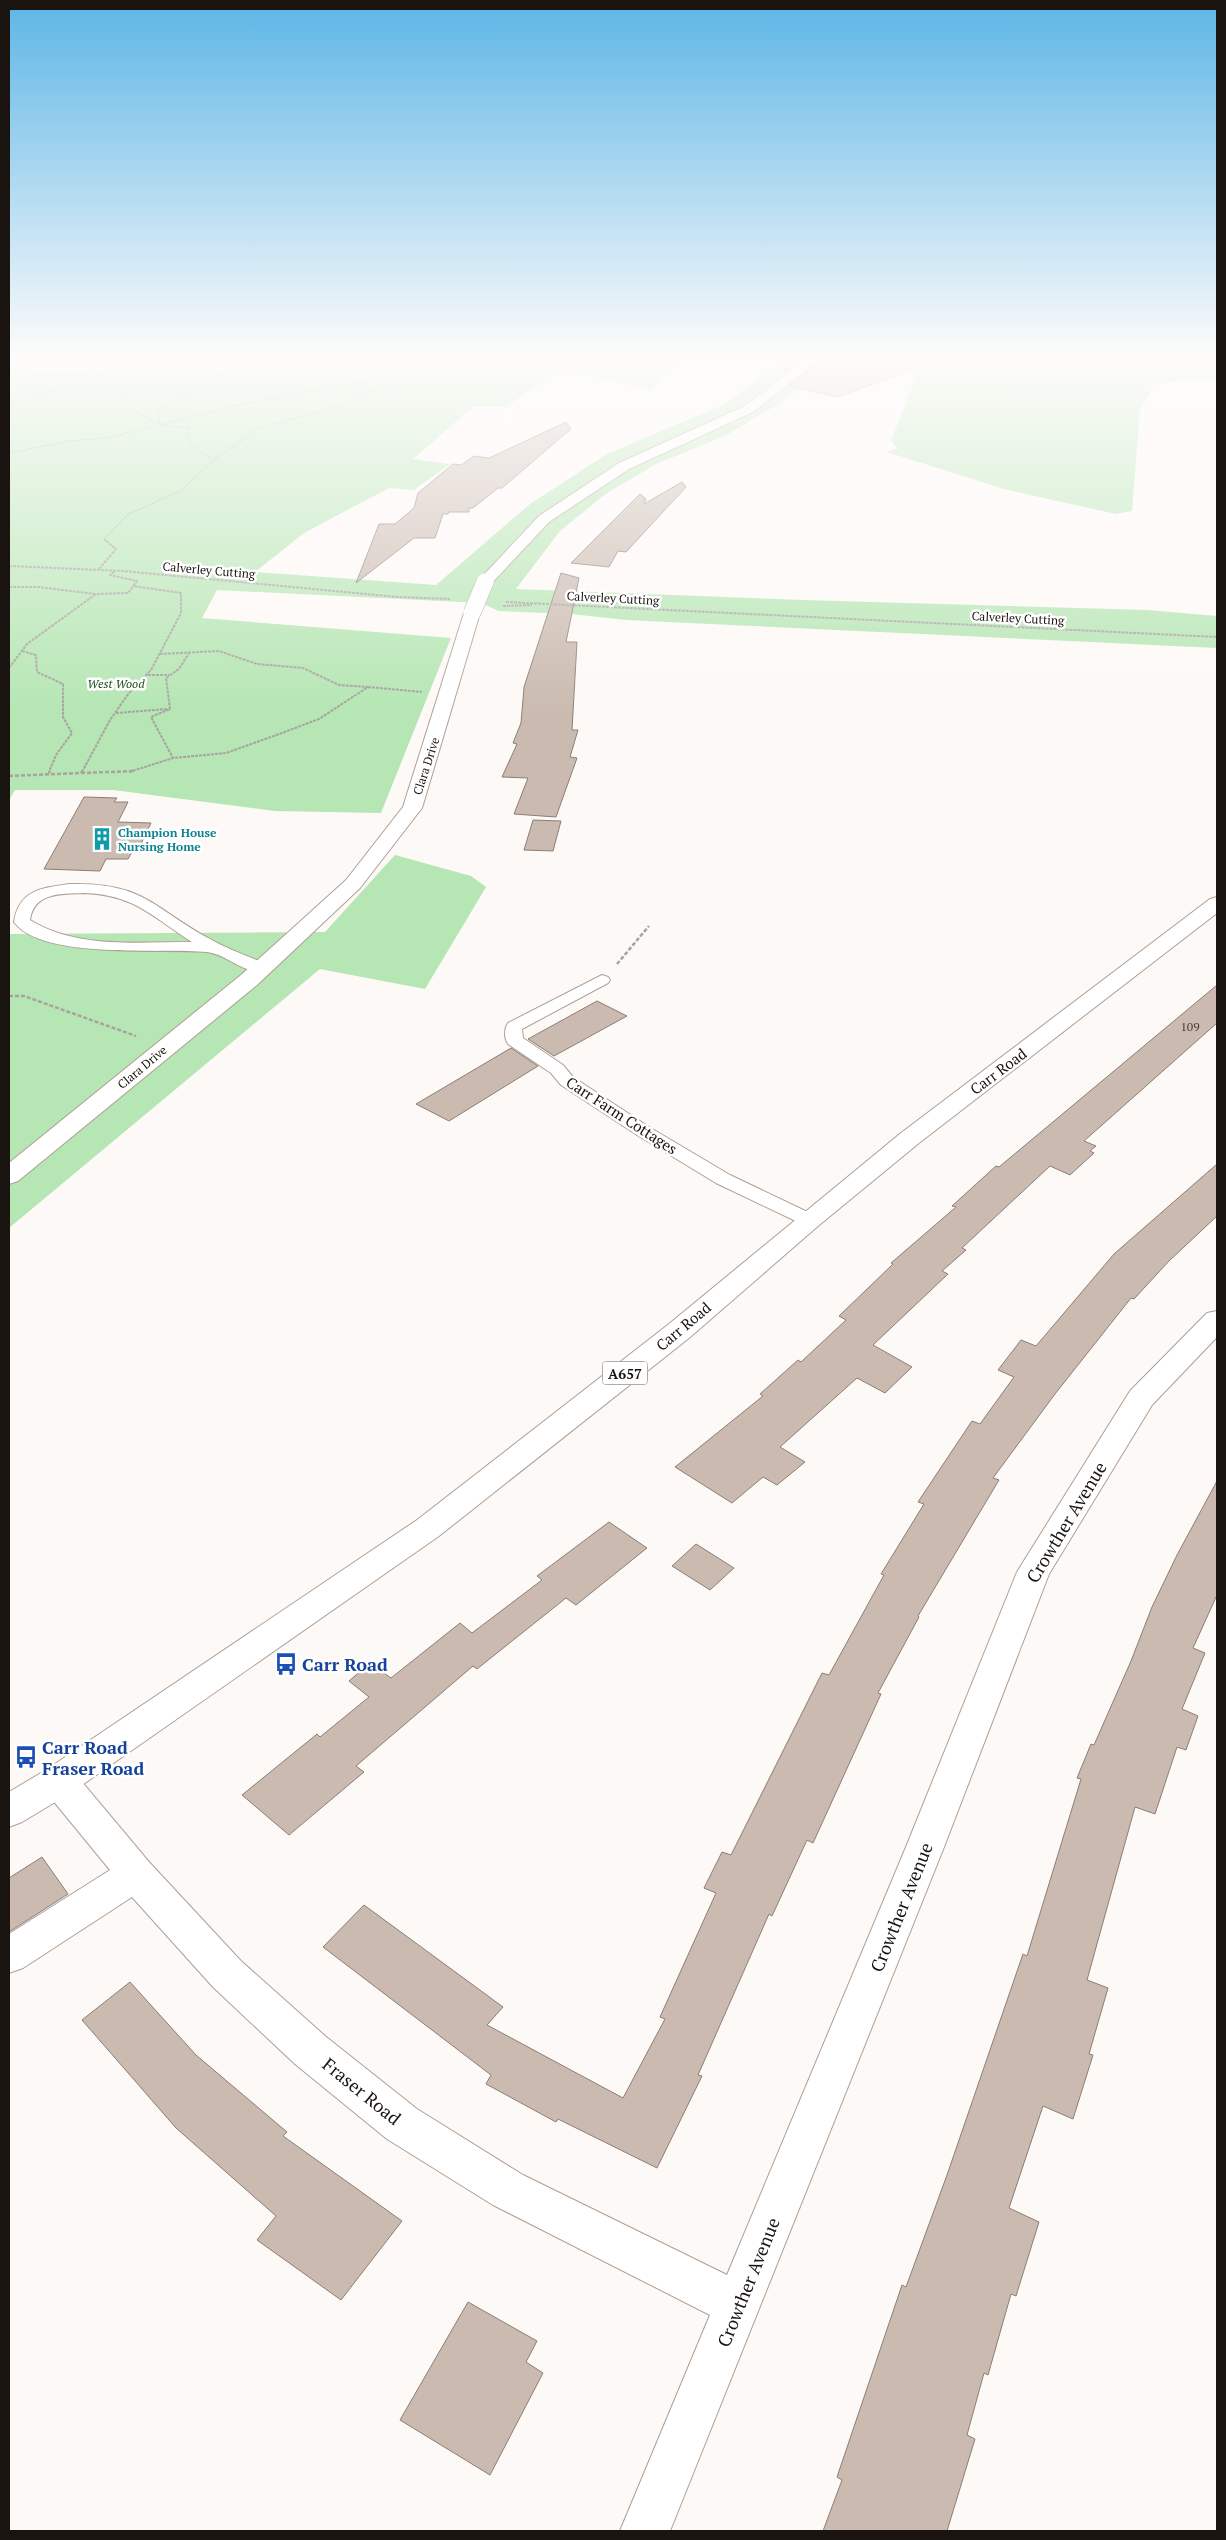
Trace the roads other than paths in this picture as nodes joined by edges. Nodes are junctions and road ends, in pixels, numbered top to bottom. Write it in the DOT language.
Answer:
graph roads {
  1 [pos="608,477"];
  2 [pos="1217,903"];
  3 [pos="211,947"];
  4 [pos="262,968"];
  5 [pos="602,980"];
  6 [pos="9,1176"];
  7 [pos="809,1220"];
  8 [pos="1217,1320"];
  9 [pos="59,1781"];
  10 [pos="9,1812"];
  11 [pos="136,1874"];
  12 [pos="9,1955"];
  13 [pos="738,2305"];
  14 [pos="645,2531"];
  1 -- 4 [label="street, Clara Drive, bridge"];
  2 -- 7 [label="street, Carr Road / A657"];
  3 -- 3 [label="lane"];
  3 -- 4 [label="lane"];
  4 -- 6 [label="street, Clara Drive"];
  5 -- 7 [label="lane, Carr Farm Cottages"];
  7 -- 9 [label="street, Carr Road / A657"];
  8 -- 13 [label="street, Crowther Avenue"];
  9 -- 10 [label="street, Carr Road / A657"];
  9 -- 11 [label="street, Fraser Road"];
  11 -- 12 [label="street"];
  11 -- 13 [label="street, Fraser Road"];
  13 -- 14 [label="street, Crowther Avenue"];
}
